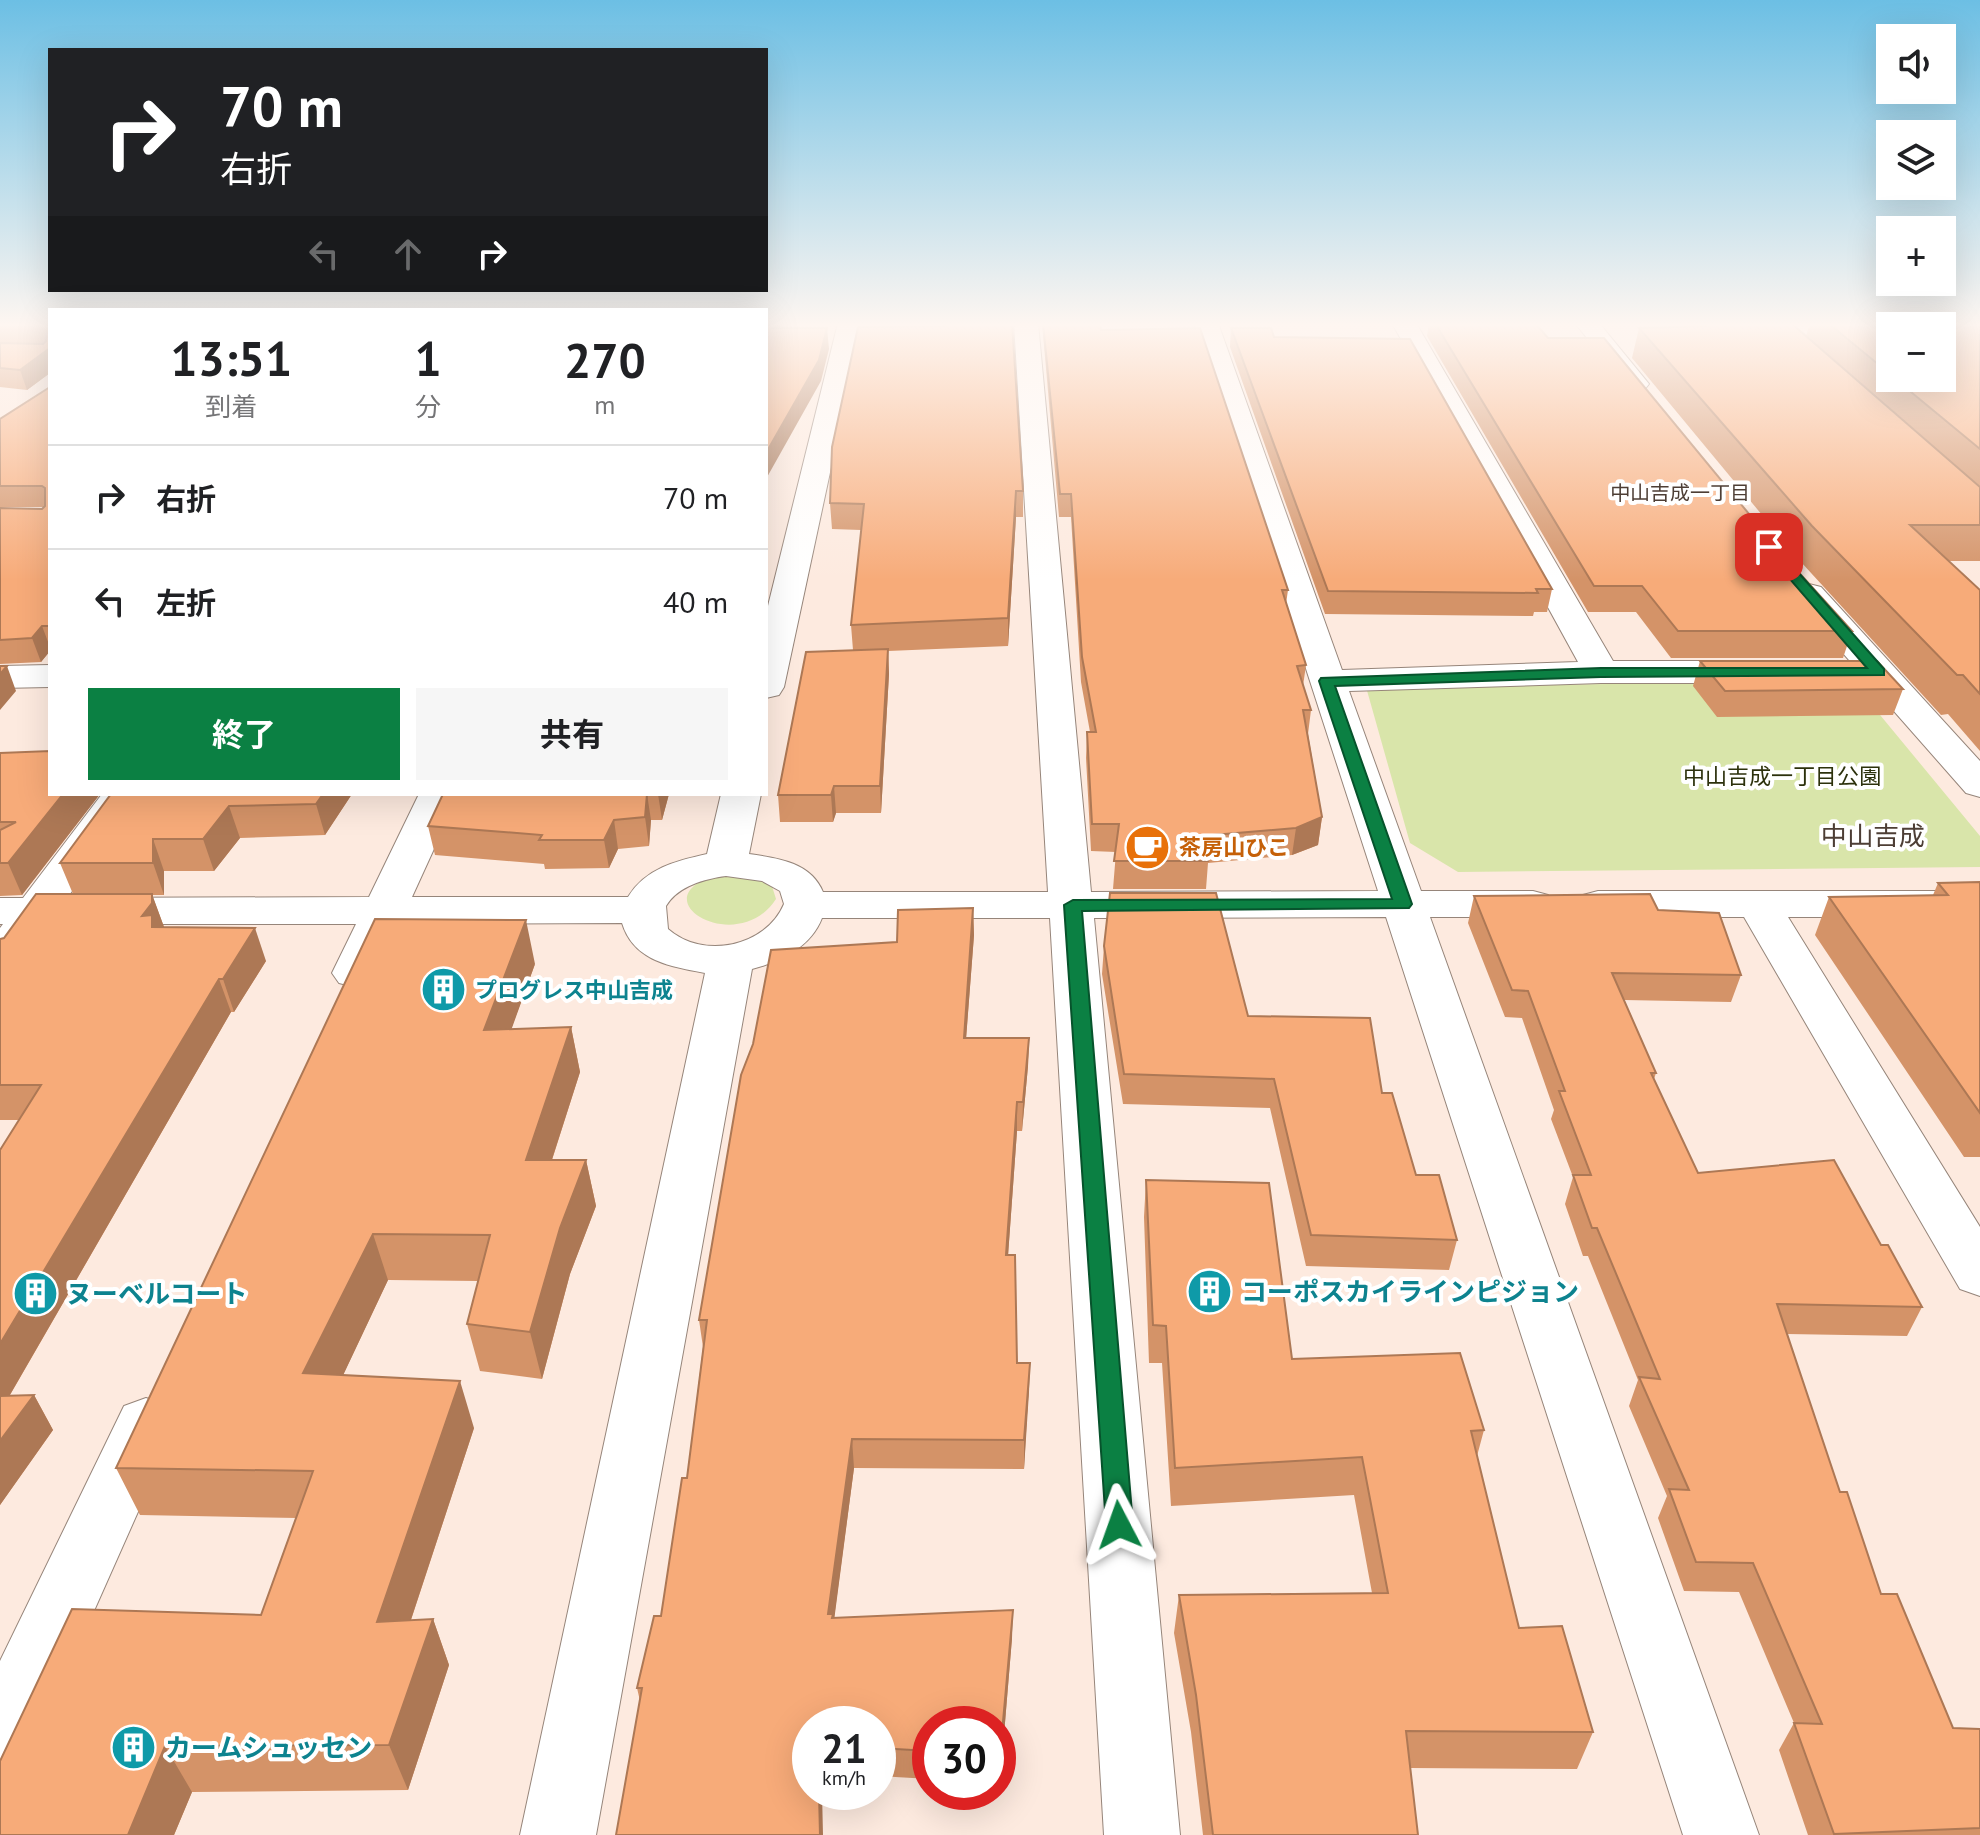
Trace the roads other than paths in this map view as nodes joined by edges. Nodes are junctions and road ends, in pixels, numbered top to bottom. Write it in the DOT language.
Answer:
graph roads {
  1 [pos="830,409"];
  2 [pos="1033,409"];
  3 [pos="1235,409"];
  4 [pos="1452,409"];
  5 [pos="1788,571"];
  6 [pos="1601,672"];
  7 [pos="1786,672"];
  8 [pos="1833,672"];
  9 [pos="1879,672"];
  10 [pos="48,676"];
  11 [pos="0,677"];
  12 [pos="768,678"];
  13 [pos="1327,681"];
  14 [pos="1980,785"];
  15 [pos="120,796"];
  16 [pos="438,796"];
  17 [pos="741,796"];
  18 [pos="726,863"];
  19 [pos="1403,904"];
  20 [pos="1758,904"];
  21 [pos="1980,904"];
  22 [pos="807,905"];
  23 [pos="1073,905"];
  24 [pos="383,910"];
  25 [pos="643,910"];
  26 [pos="18,911"];
  27 [pos="0,959"];
  28 [pos="731,959"];
  29 [pos="333,1020"];
  30 [pos="1980,1274"];
  31 [pos="168,1376"];
  32 [pos="0,1739"];
  33 [pos="558,1835"];
  34 [pos="1142,1835"];
  35 [pos="1721,1835"];
  1 -- 12 [label="street"];
  2 -- 23 [label="street"];
  3 -- 13 [label="street"];
  4 -- 6 [label="street"];
  5 -- 9 [label="street"];
  6 -- 7 [label="street"];
  6 -- 13 [label="street"];
  8 -- 9 [label="street"];
  9 -- 14 [label="street"];
  10 -- 11 [label="street"];
  13 -- 19 [label="street"];
  15 -- 26 [label="street"];
  16 -- 24 [label="street"];
  17 -- 18 [label="street"];
  18 -- 22 [label="street"];
  18 -- 25 [label="street"];
  19 -- 20 [label="street"];
  19 -- 23 [label="street"];
  19 -- 35 [label="street"];
  20 -- 21 [label="street"];
  20 -- 30 [label="street"];
  22 -- 23 [label="street"];
  22 -- 28 [label="street"];
  23 -- 34 [label="street"];
  24 -- 25 [label="street"];
  24 -- 26 [label="street"];
  24 -- 29 [label="street"];
  25 -- 28 [label="street"];
  26 -- 27 [label="street"];
  28 -- 33 [label="street"];
  31 -- 32 [label="street"];
}
